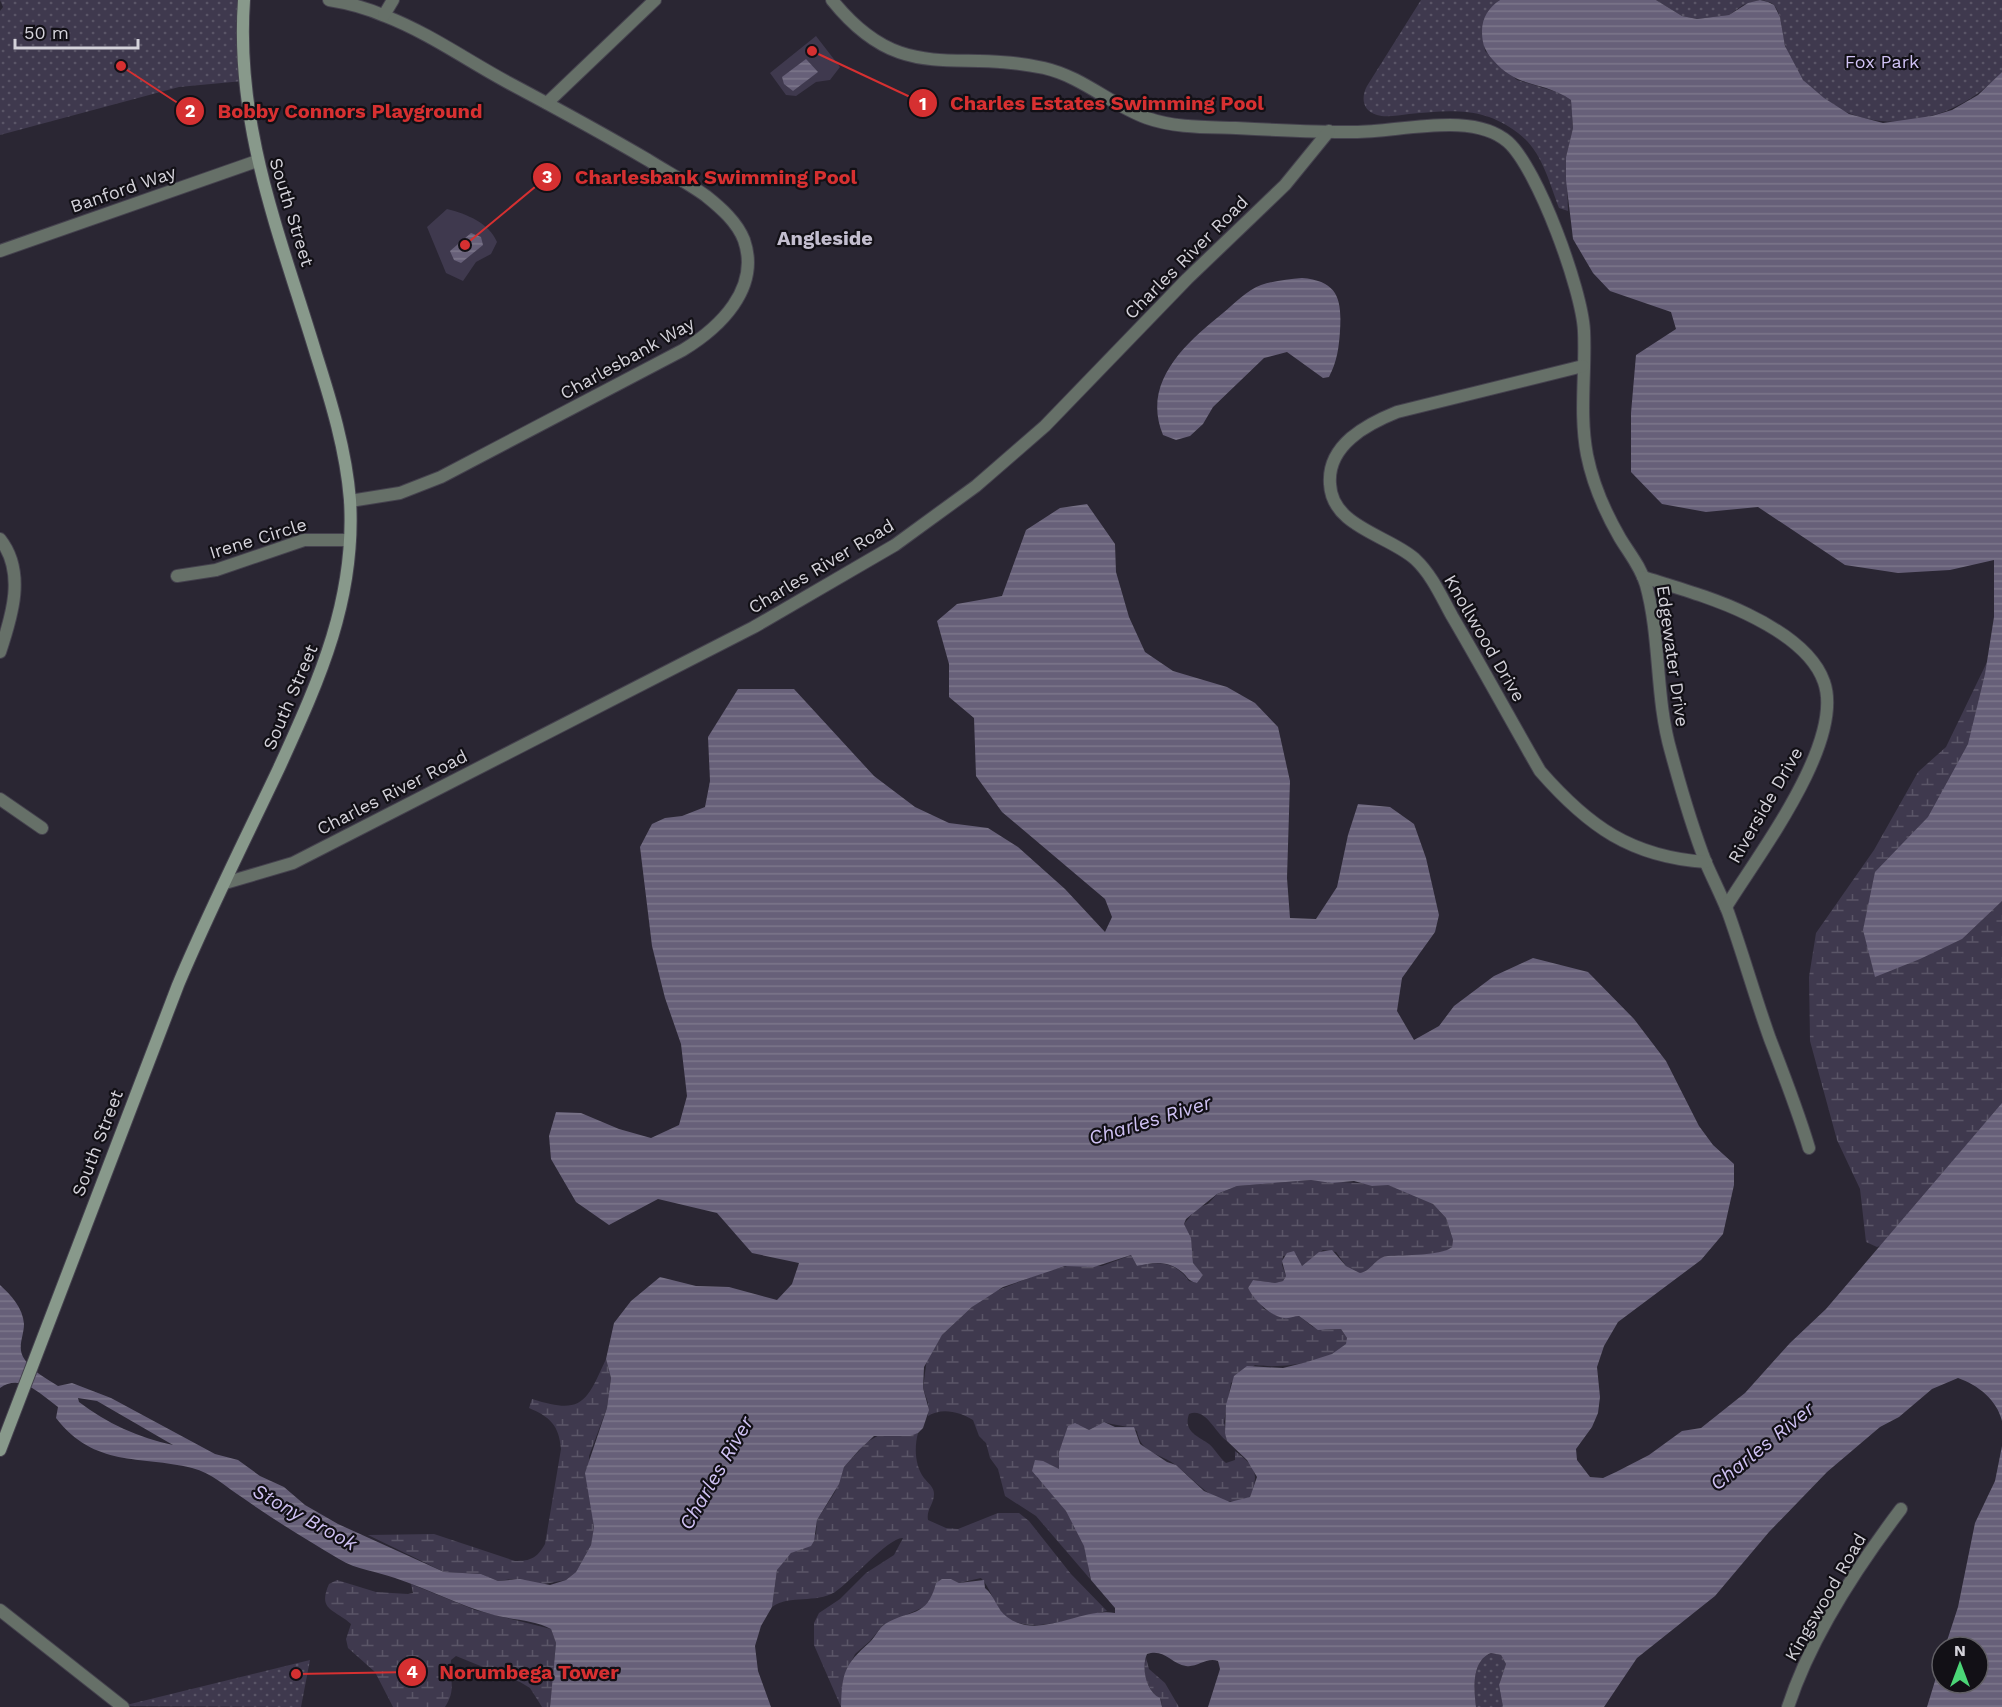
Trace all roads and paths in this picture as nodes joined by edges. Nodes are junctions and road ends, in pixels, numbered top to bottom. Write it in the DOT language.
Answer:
graph roads {
  1 [pos="244,0"];
  2 [pos="329,0"];
  3 [pos="393,0"];
  4 [pos="655,0"];
  5 [pos="832,0"];
  6 [pos="384,15"];
  7 [pos="547,103"];
  8 [pos="1329,131"];
  9 [pos="257,161"];
  10 [pos="0,251"];
  11 [pos="1583,366"];
  12 [pos="350,501"];
  13 [pos="0,539"];
  14 [pos="350,540"];
  15 [pos="177,576"];
  16 [pos="1643,577"];
  17 [pos="0,652"];
  18 [pos="0,800"];
  19 [pos="42,828"];
  20 [pos="1706,862"];
  21 [pos="225,883"];
  22 [pos="1726,907"];
  23 [pos="1809,1148"];
  24 [pos="0,1450"];
  25 [pos="1901,1509"];
  26 [pos="0,1610"];
  27 [pos="123,1707"];
  28 [pos="1788,1707"];
  1 -- 9 [label="main road, South Street"];
  2 -- 6 [label="street, Charlesbank Way"];
  3 -- 6 [label="street"];
  4 -- 7 [label="street"];
  5 -- 8 [label="street, Edgewater Drive"];
  6 -- 7 [label="street, Charlesbank Way"];
  7 -- 12 [label="street, Charlesbank Way"];
  8 -- 11 [label="street, Edgewater Drive"];
  8 -- 21 [label="street, Charles River Road"];
  9 -- 10 [label="street, Banford Way"];
  9 -- 12 [label="main road, South Street"];
  11 -- 16 [label="street, Edgewater Drive"];
  11 -- 20 [label="street, Knollwood Drive"];
  12 -- 14 [label="main road, South Street"];
  13 -- 17 [label="street"];
  14 -- 15 [label="street, Irene Circle"];
  14 -- 21 [label="main road, South Street"];
  16 -- 20 [label="street, Edgewater Drive"];
  16 -- 22 [label="street, Riverside Drive"];
  18 -- 19 [label="street"];
  20 -- 22 [label="street, Edgewater Drive"];
  21 -- 24 [label="main road, South Street"];
  22 -- 23 [label="street, Edgewater Drive"];
  25 -- 28 [label="street, Kingswood Road"];
  26 -- 27 [label="street"];
}
